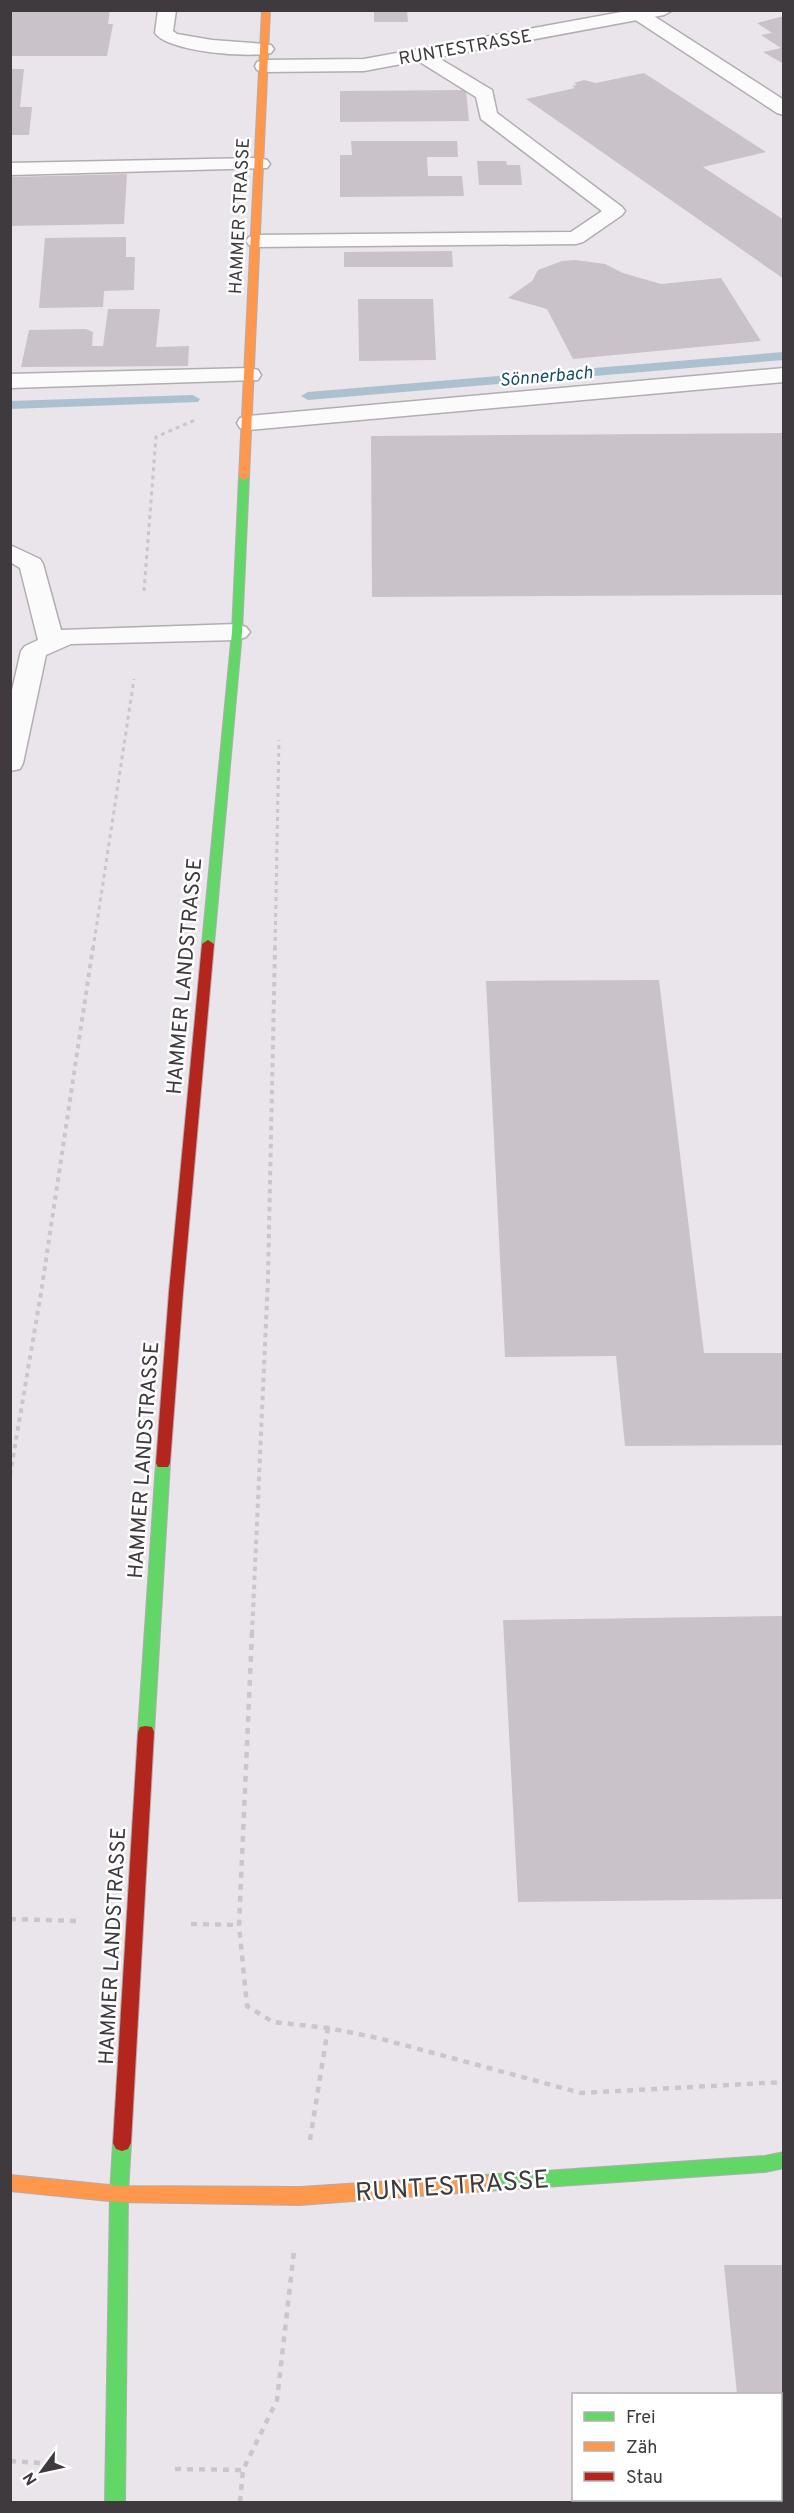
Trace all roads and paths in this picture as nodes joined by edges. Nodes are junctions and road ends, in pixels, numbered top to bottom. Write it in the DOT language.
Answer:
graph roads {
  1 [pos="167,10"];
  2 [pos="266,10"];
  3 [pos="664,10"];
  4 [pos="640,15"];
  5 [pos="421,54"];
  6 [pos="265,58"];
  7 [pos="783,109"];
  8 [pos="260,164"];
  9 [pos="10,170"];
  10 [pos="256,241"];
  11 [pos="250,375"];
  12 [pos="783,375"];
  13 [pos="220,376"];
  14 [pos="10,381"];
  15 [pos="248,423"];
  16 [pos="10,552"];
  17 [pos="237,632"];
  18 [pos="141,633"];
  19 [pos="52,643"];
  20 [pos="279,740"];
  21 [pos="10,763"];
  22 [pos="10,1475"];
  23 [pos="328,2028"];
  24 [pos="783,2082"];
  25 [pos="783,2160"];
  26 [pos="10,2183"];
  27 [pos="119,2194"];
  28 [pos="300,2196"];
  29 [pos="117,2469"];
  30 [pos="243,2470"];
  31 [pos="115,2502"];
  32 [pos="240,2502"];
  1 -- 6 [label="street, RUNTESTRASSE"];
  2 -- 6 [label="street, HAMMER STRASSE"];
  3 -- 4 [label="street, RUNTESTRASSE"];
  4 -- 5 [label="street, RUNTESTRASSE"];
  4 -- 7 [label="street"];
  5 -- 6 [label="street, RUNTESTRASSE"];
  5 -- 10 [label="street"];
  6 -- 8 [label="street, HAMMER STRASSE"];
  8 -- 9 [label="street"];
  8 -- 10 [label="street, HAMMER STRASSE"];
  10 -- 11 [label="street, HAMMER STRASSE"];
  11 -- 13 [label="street"];
  11 -- 15 [label="street, HAMMER STRASSE"];
  12 -- 15 [label="street"];
  13 -- 14 [label="street"];
  13 -- 18 [label="path"];
  15 -- 17 [label="street, HAMMER LANDSTRASSE"];
  16 -- 19 [label="street"];
  17 -- 18 [label="street"];
  17 -- 27 [label="street, HAMMER LANDSTRASSE"];
  18 -- 19 [label="street"];
  18 -- 22 [label="path"];
  19 -- 21 [label="street"];
  20 -- 23 [label="path"];
  23 -- 24 [label="path"];
  23 -- 28 [label="path"];
  25 -- 28 [label="street, RUNTESTRASSE"];
  26 -- 27 [label="street, RUNTESTRASSE"];
  27 -- 28 [label="street, RUNTESTRASSE"];
  27 -- 29 [label="street, HAMMER LANDSTRASSE"];
  28 -- 30 [label="path"];
  29 -- 30 [label="path"];
  29 -- 31 [label="street, HAMMER LANDSTRASSE"];
  30 -- 32 [label="path"];
}
